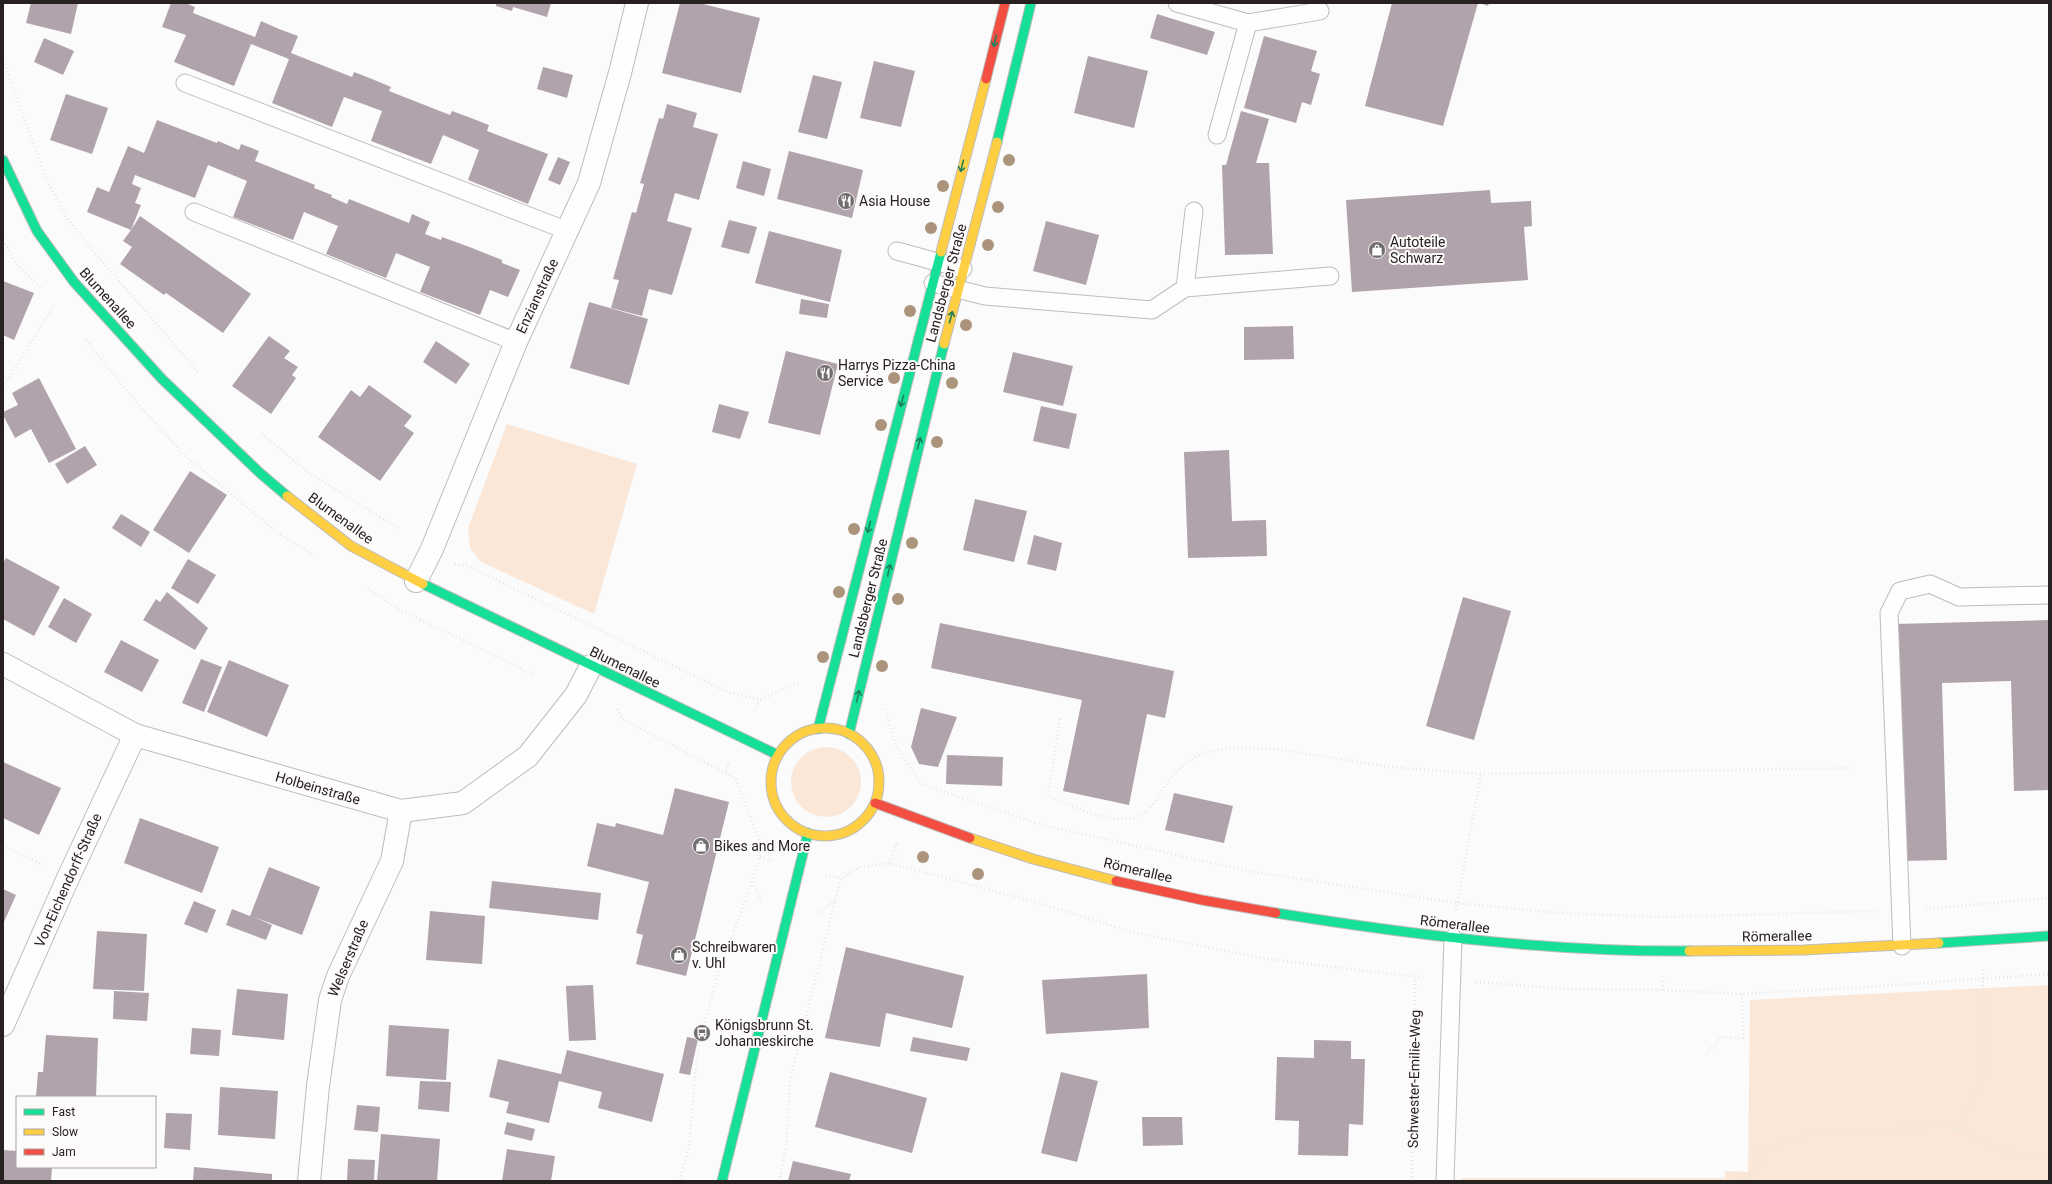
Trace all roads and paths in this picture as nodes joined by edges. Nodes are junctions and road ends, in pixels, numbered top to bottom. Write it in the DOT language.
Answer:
graph roads {
  1 [pos="637,3"];
  2 [pos="1005,3"];
  3 [pos="1031,3"];
  4 [pos="1177,3"];
  5 [pos="1320,11"];
  6 [pos="1248,23"];
  7 [pos="3,60"];
  8 [pos="185,82"];
  9 [pos="1217,135"];
  10 [pos="3,160"];
  11 [pos="1194,211"];
  12 [pos="194,212"];
  13 [pos="568,231"];
  14 [pos="897,251"];
  15 [pos="938,262"];
  16 [pos="963,269"];
  17 [pos="1330,276"];
  18 [pos="74,282"];
  19 [pos="933,283"];
  20 [pos="1185,288"];
  21 [pos="959,289"];
  22 [pos="516,342"];
  23 [pos="201,375"];
  24 [pos="3,388"];
  25 [pos="256,428"];
  26 [pos="398,528"];
  27 [pos="468,566"];
  28 [pos="416,581"];
  29 [pos="2049,595"];
  30 [pos="3,664"];
  31 [pos="590,666"];
  32 [pos="803,681"];
  33 [pos="883,704"];
  34 [pos="622,719"];
  35 [pos="1060,719"];
  36 [pos="818,729"];
  37 [pos="849,734"];
  38 [pos="135,735"];
  39 [pos="778,755"];
  40 [pos="1852,768"];
  41 [pos="1481,774"];
  42 [pos="875,803"];
  43 [pos="401,811"];
  44 [pos="808,833"];
  45 [pos="3,846"];
  46 [pos="889,863"];
  47 [pos="68,878"];
  48 [pos="2049,898"];
  49 [pos="1456,903"];
  50 [pos="1899,911"];
  51 [pos="2049,936"];
  52 [pos="1453,938"];
  53 [pos="1902,946"];
  54 [pos="1415,977"];
  55 [pos="1984,978"];
  56 [pos="1742,994"];
  57 [pos="3,1025"];
  58 [pos="1706,1054"];
  59 [pos="1959,1129"];
  60 [pos="1771,1147"];
  61 [pos="1749,1154"];
  62 [pos="2049,1157"];
  63 [pos="309,1181"];
  64 [pos="680,1181"];
  65 [pos="722,1181"];
  66 [pos="779,1181"];
  67 [pos="1412,1181"];
  68 [pos="1445,1181"];
  69 [pos="1744,1181"];
  1 -- 13 [label="street, Enzianstraße"];
  2 -- 15 [label="street, Landsberger Straße, one-way"];
  3 -- 16 [label="street, Landsberger Straße"];
  4 -- 6 [label="lane"];
  5 -- 6 [label="lane"];
  6 -- 9 [label="lane"];
  7 -- 23 [label="path"];
  8 -- 13 [label="lane"];
  10 -- 18 [label="street, Blumenallee"];
  11 -- 20 [label="lane"];
  12 -- 22 [label="lane"];
  13 -- 22 [label="street, Enzianstraße"];
  14 -- 15 [label="lane"];
  15 -- 16 [label="lane"];
  15 -- 19 [label="street, Landsberger Straße"];
  16 -- 21 [label="street, Landsberger Straße"];
  17 -- 20 [label="lane"];
  18 -- 24 [label="path"];
  18 -- 28 [label="street, Blumenallee"];
  19 -- 21 [label="lane"];
  19 -- 36 [label="street, Landsberger Straße, one-way"];
  20 -- 21 [label="lane"];
  37 -- 21 [label="street, Landsberger Straße, one-way"];
  22 -- 28 [label="street, Enzianstraße"];
  25 -- 26 [label="path"];
  27 -- 32 [label="path"];
  28 -- 31 [label="street, Blumenallee"];
  29 -- 50 [label="lane"];
  30 -- 38 [label="street, Holbeinstraße"];
  31 -- 39 [label="street, Blumenallee"];
  31 -- 43 [label="street, Holbeinstraße"];
  33 -- 49 [label="path"];
  34 -- 64 [label="path"];
  35 -- 41 [label="path"];
  36 -- 37 [label="street"];
  36 -- 39 [label="street"];
  37 -- 42 [label="street"];
  38 -- 43 [label="street, Holbeinstraße"];
  38 -- 47 [label="street, Von-Eichendorff-Straße"];
  39 -- 44 [label="street"];
  40 -- 41 [label="path"];
  41 -- 49 [label="path"];
  42 -- 44 [label="street"];
  42 -- 52 [label="street, Römerallee"];
  43 -- 63 [label="street, Welserstraße"];
  44 -- 65 [label="street"];
  45 -- 47 [label="path"];
  46 -- 66 [label="path"];
  47 -- 57 [label="street, Von-Eichendorff-Straße"];
  48 -- 50 [label="path"];
  49 -- 50 [label="path"];
  49 -- 52 [label="path"];
  50 -- 53 [label="lane"];
  51 -- 53 [label="street, Römerallee"];
  52 -- 53 [label="street, Römerallee"];
  52 -- 68 [label="lane"];
  54 -- 67 [label="path, Schwester-Emilie-Weg"];
  55 -- 59 [label="path"];
  56 -- 58 [label="path"];
  59 -- 60 [label="path"];
  59 -- 62 [label="path"];
  60 -- 61 [label="path"];
  60 -- 69 [label="path"];
}
